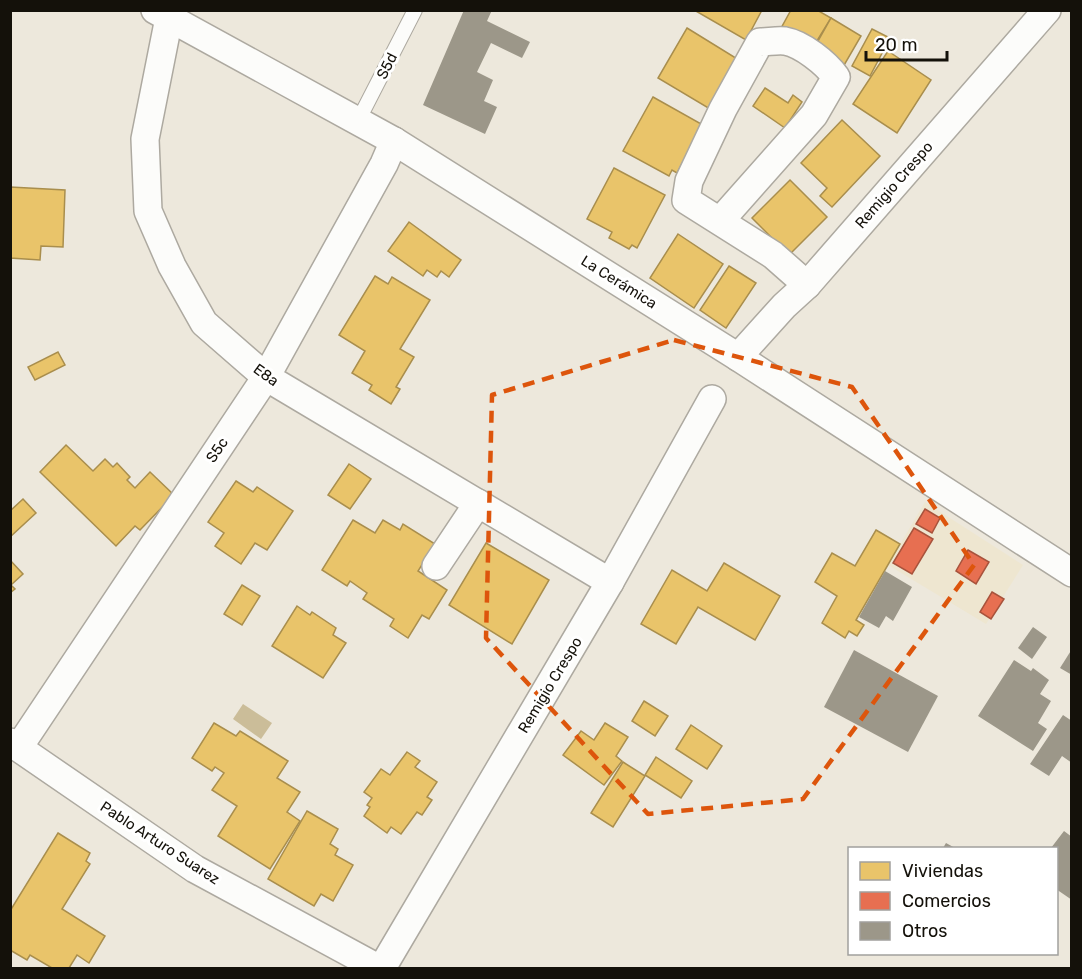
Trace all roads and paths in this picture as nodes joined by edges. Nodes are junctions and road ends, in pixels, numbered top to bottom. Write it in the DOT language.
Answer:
graph roads {
  1 [pos="415,10"];
  2 [pos="1047,10"];
  3 [pos="162,14"];
  4 [pos="358,121"];
  5 [pos="394,141"];
  6 [pos="720,221"];
  7 [pos="807,285"];
  8 [pos="738,357"];
  9 [pos="266,377"];
  10 [pos="712,399"];
  11 [pos="478,503"];
  12 [pos="436,566"];
  13 [pos="1071,573"];
  14 [pos="610,582"];
  15 [pos="15,745"];
  16 [pos="380,969"];
  1 -- 4 [label="lane, S5d"];
  2 -- 7 [label="street, Remigio Crespo"];
  3 -- 4 [label="street, La Cerámica"];
  3 -- 9 [label="street, E8a"];
  4 -- 5 [label="street, La Cerámica"];
  5 -- 8 [label="street, La Cerámica"];
  5 -- 9 [label="street, S5c"];
  6 -- 6 [label="street"];
  6 -- 7 [label="street"];
  7 -- 8 [label="street, Remigio Crespo"];
  8 -- 13 [label="street, La Cerámica"];
  9 -- 11 [label="street, E8a"];
  9 -- 15 [label="street, S5c"];
  10 -- 14 [label="street, Remigio Crespo"];
  11 -- 12 [label="street"];
  11 -- 14 [label="street, E8a"];
  14 -- 16 [label="street, Remigio Crespo"];
  15 -- 16 [label="street, Pablo Arturo Suarez"];
}
